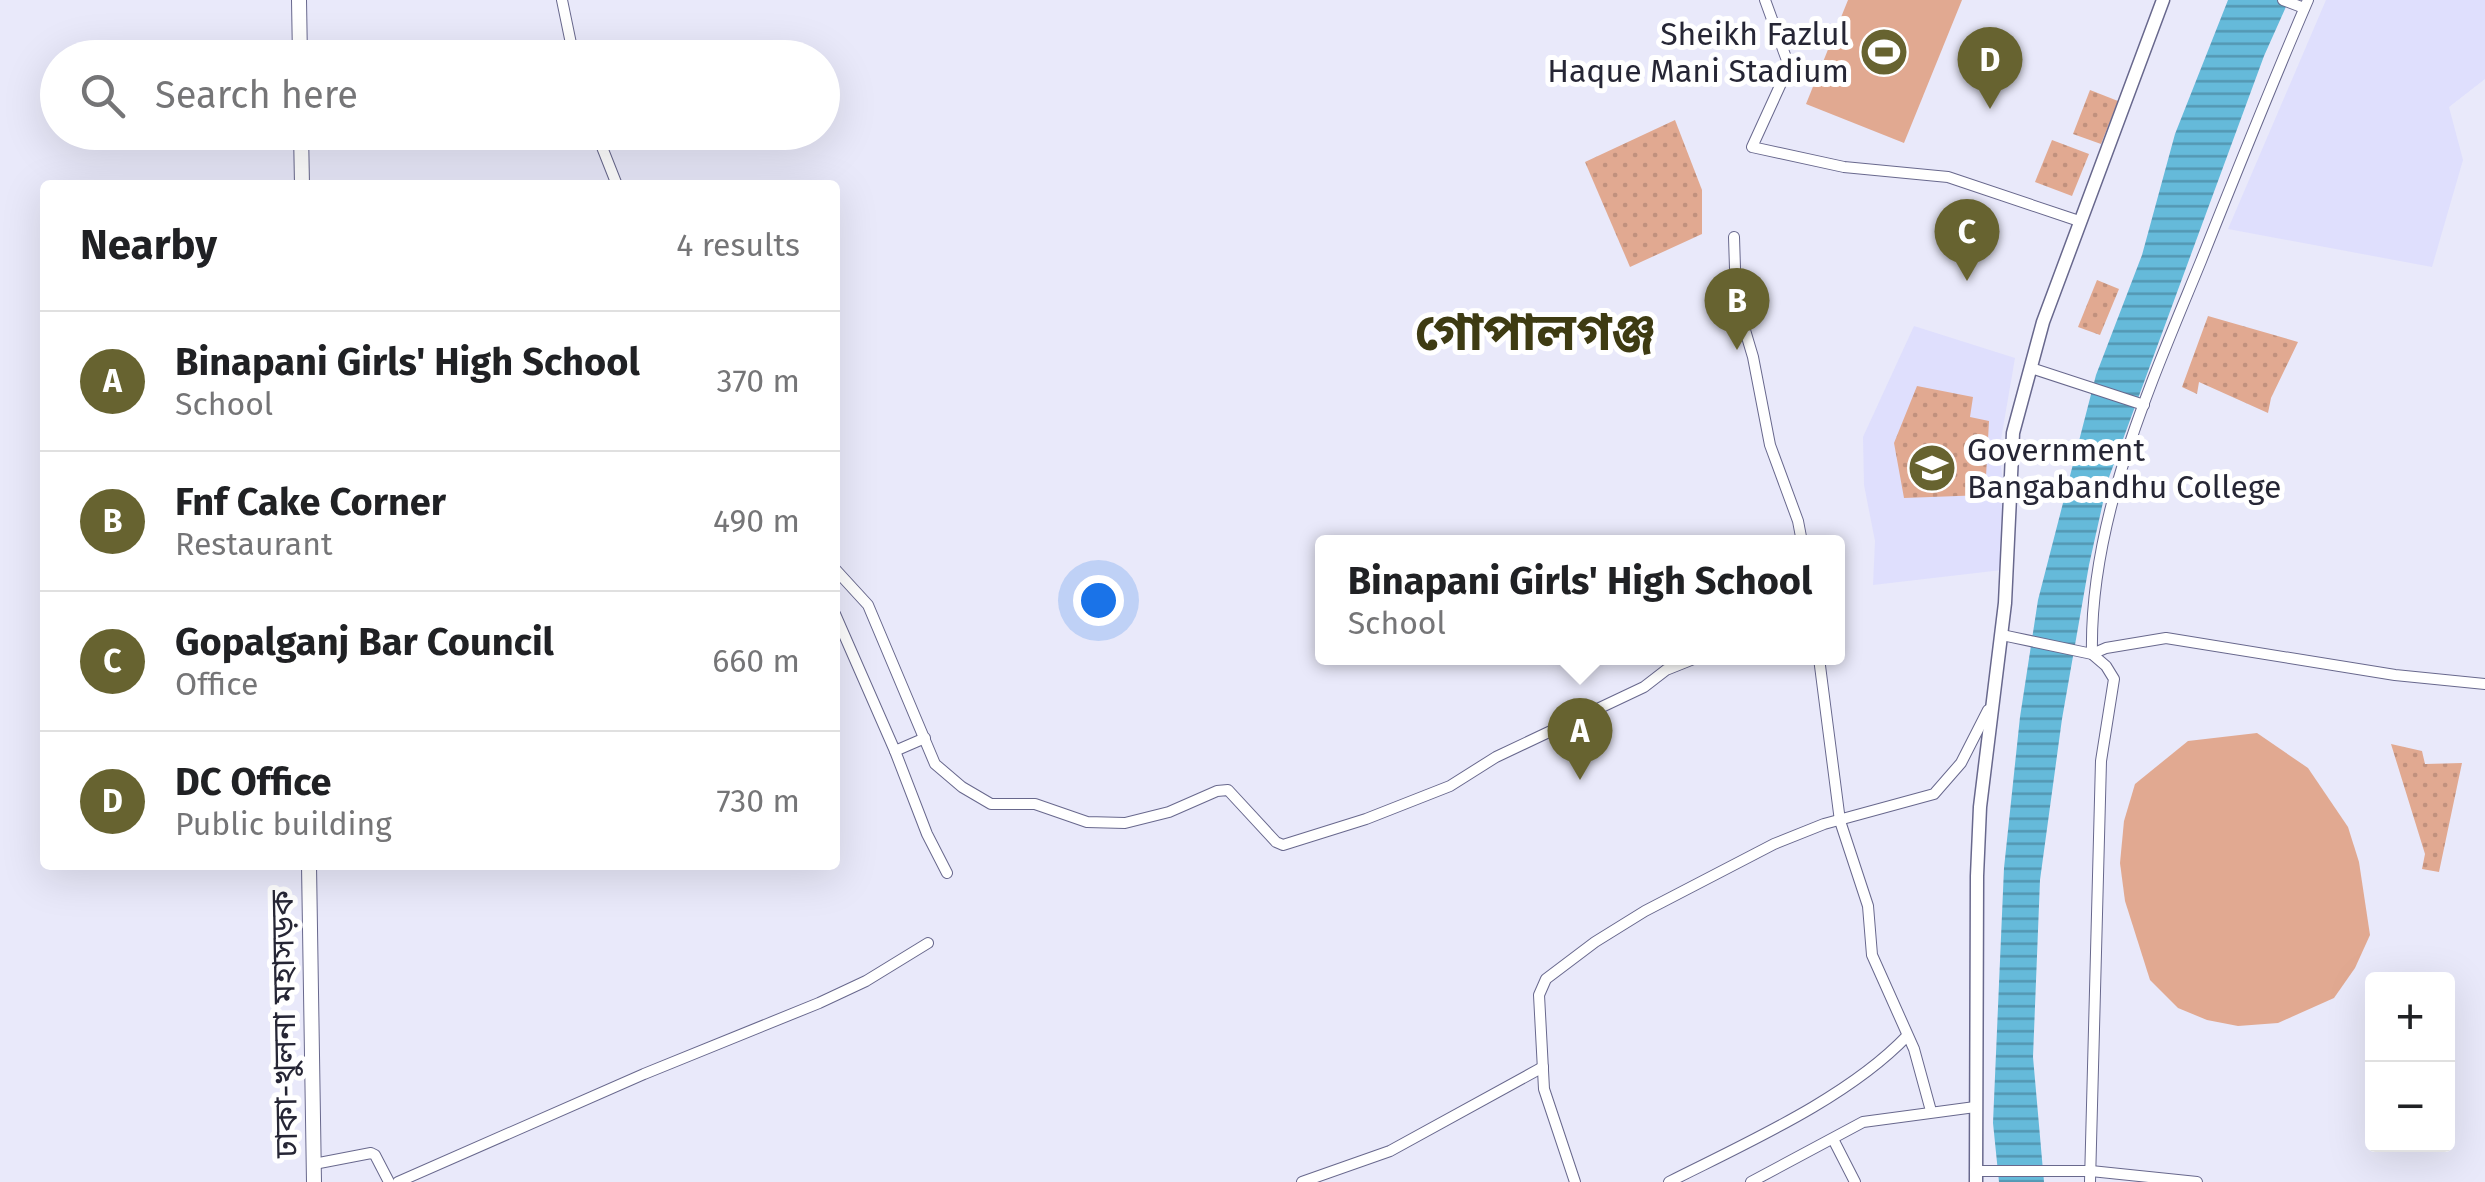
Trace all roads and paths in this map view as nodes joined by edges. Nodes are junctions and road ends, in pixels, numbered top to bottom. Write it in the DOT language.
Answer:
graph roads {
  1 [pos="299,0"];
  2 [pos="562,0"];
  3 [pos="1766,0"];
  4 [pos="2164,0"];
  5 [pos="2283,0"];
  6 [pos="2306,4"];
  7 [pos="300,40"];
  8 [pos="570,40"];
  9 [pos="301,150"];
  10 [pos="603,150"];
  11 [pos="302,180"];
  12 [pos="615,180"];
  13 [pos="2079,221"];
  14 [pos="1734,237"];
  15 [pos="2030,368"];
  16 [pos="2144,405"];
  17 [pos="1801,535"];
  18 [pos="840,574"];
  19 [pos="840,625"];
  20 [pos="2002,635"];
  21 [pos="2088,653"];
  22 [pos="1678,665"];
  23 [pos="1820,665"];
  24 [pos="2485,684"];
  25 [pos="1993,700"];
  26 [pos="922,739"];
  27 [pos="898,750"];
  28 [pos="1840,821"];
  29 [pos="309,870"];
  30 [pos="947,873"];
  31 [pos="928,943"];
  32 [pos="1907,1036"];
  33 [pos="1542,1067"];
  34 [pos="1975,1107"];
  35 [pos="1931,1111"];
  36 [pos="1833,1139"];
  37 [pos="314,1164"];
  38 [pos="1975,1176"];
  39 [pos="2090,1176"];
  40 [pos="314,1182"];
  41 [pos="389,1182"];
  42 [pos="398,1182"];
  43 [pos="1302,1182"];
  44 [pos="1576,1182"];
  45 [pos="1668,1182"];
  46 [pos="1751,1182"];
  47 [pos="1855,1182"];
  48 [pos="2197,1182"];
  1 -- 7 [label="highway"];
  2 -- 8 [label="street"];
  3 -- 13 [label="street"];
  4 -- 13 [label="main road"];
  5 -- 6 [label="street"];
  6 -- 16 [label="street"];
  9 -- 11 [label="highway"];
  10 -- 12 [label="street"];
  13 -- 15 [label="main road"];
  14 -- 17 [label="street"];
  15 -- 16 [label="street"];
  15 -- 20 [label="main road"];
  16 -- 21 [label="street"];
  18 -- 26 [label="street"];
  19 -- 27 [label="street"];
  20 -- 21 [label="street"];
  20 -- 25 [label="main road"];
  21 -- 24 [label="street"];
  21 -- 39 [label="street"];
  22 -- 26 [label="street"];
  23 -- 28 [label="street"];
  25 -- 28 [label="street"];
  25 -- 34 [label="main road"];
  26 -- 27 [label="street"];
  27 -- 30 [label="street"];
  28 -- 32 [label="street"];
  28 -- 33 [label="street"];
  29 -- 37 [label="highway, ঢাকা-খুলনা মহাসড়ক"];
  31 -- 42 [label="street"];
  32 -- 35 [label="street"];
  32 -- 45 [label="street"];
  33 -- 43 [label="street"];
  33 -- 44 [label="street"];
  34 -- 35 [label="street"];
  34 -- 38 [label="main road"];
  35 -- 36 [label="street"];
  36 -- 46 [label="street"];
  36 -- 47 [label="street"];
  37 -- 40 [label="highway, ঢাকা-খুলনা মহাসড়ক"];
  37 -- 41 [label="street"];
  38 -- 39 [label="street"];
  39 -- 48 [label="street"];
}
